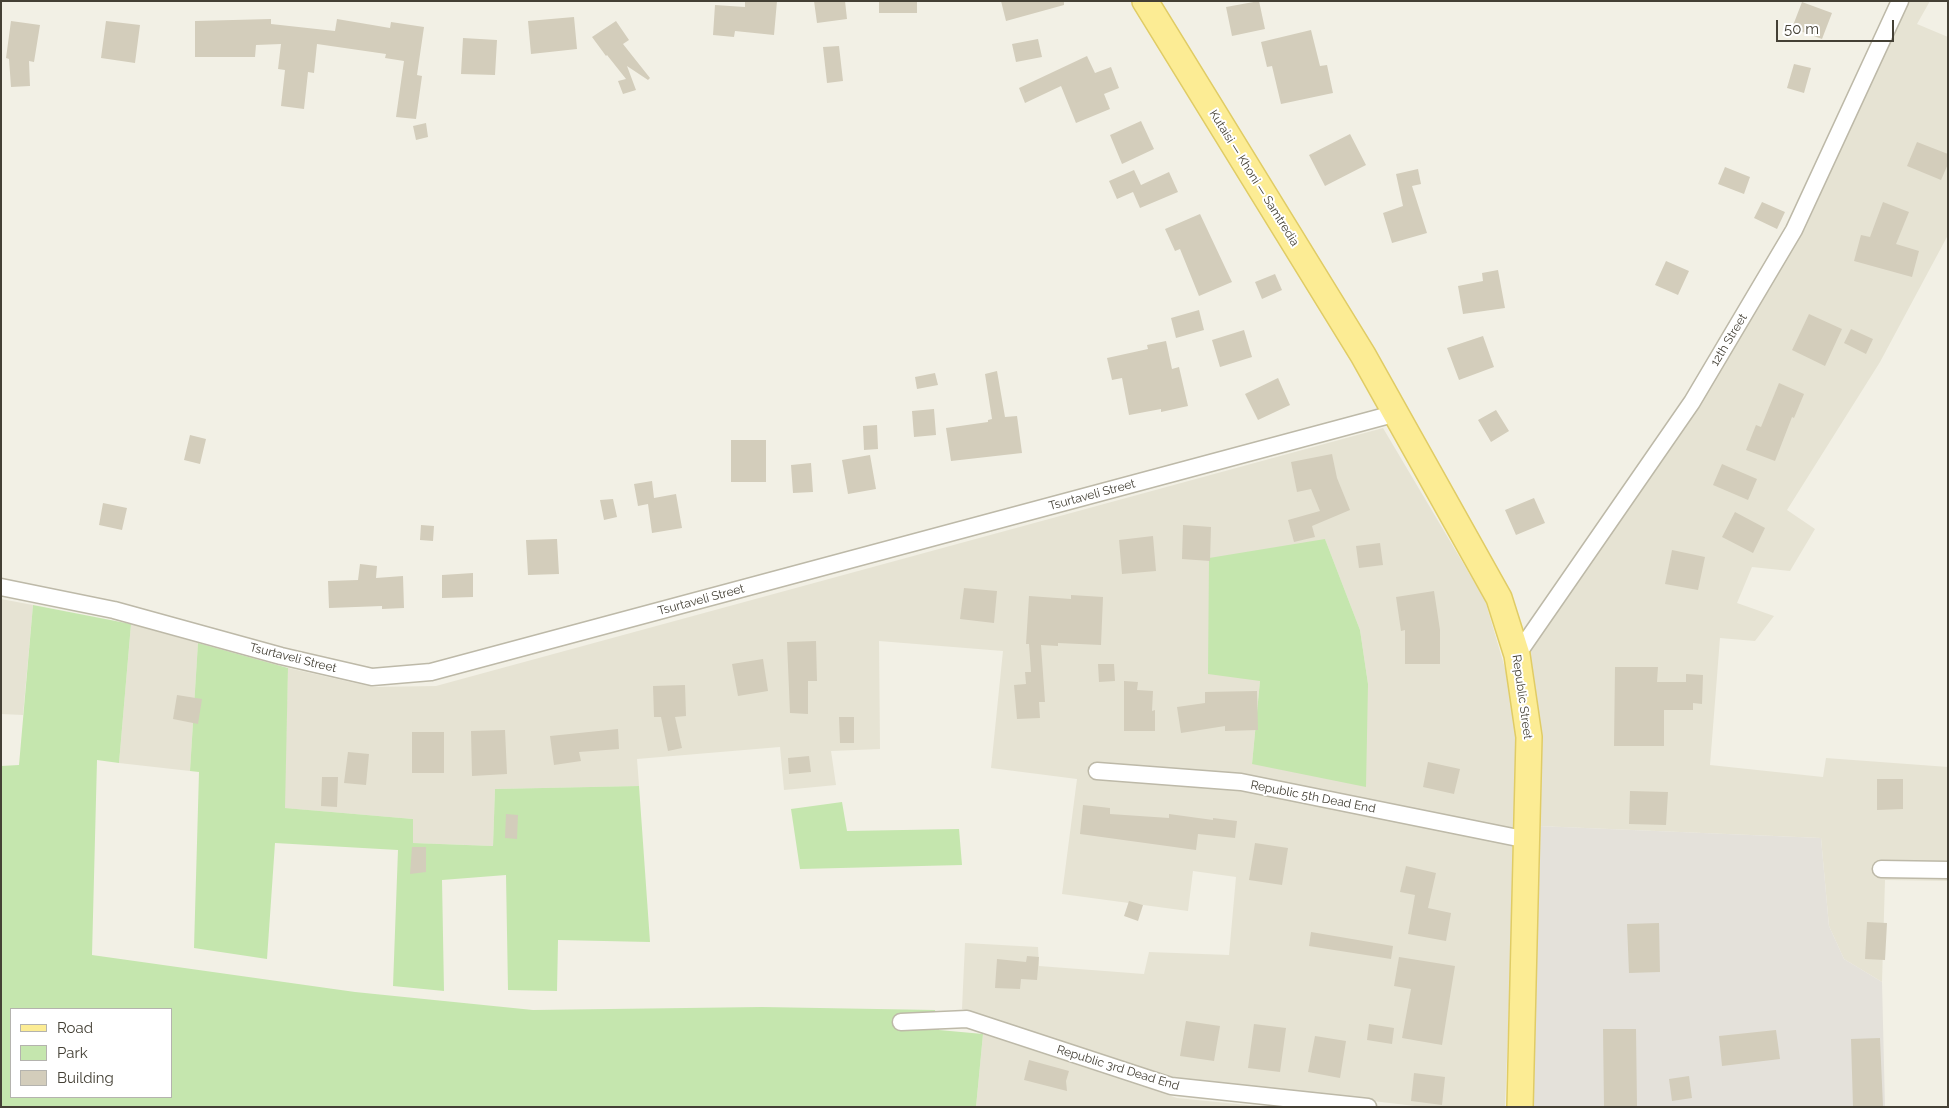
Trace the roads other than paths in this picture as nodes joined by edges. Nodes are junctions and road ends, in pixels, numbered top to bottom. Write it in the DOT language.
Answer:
graph roads {
  1 [pos="1145,1"];
  2 [pos="1900,1"];
  3 [pos="1363,354"];
  4 [pos="1396,413"];
  5 [pos="1,587"];
  6 [pos="1517,655"];
  7 [pos="1096,771"];
  8 [pos="1528,840"];
  9 [pos="1881,869"];
  10 [pos="1948,870"];
  11 [pos="901,1022"];
  12 [pos="1368,1107"];
  13 [pos="1520,1107"];
  1 -- 3 [label="main road, Kutaisi — Khoni — Samtredia"];
  2 -- 6 [label="street, 12th Street"];
  3 -- 4 [label="main road, Republic Street"];
  4 -- 5 [label="street, Tsurtaveli Street"];
  4 -- 6 [label="main road, Republic Street"];
  6 -- 8 [label="main road, Republic Street"];
  7 -- 8 [label="street, Republic 5th Dead End"];
  8 -- 13 [label="main road, Republic Street"];
  9 -- 10 [label="street"];
  11 -- 12 [label="street, Republic 3rd Dead End"];
}
